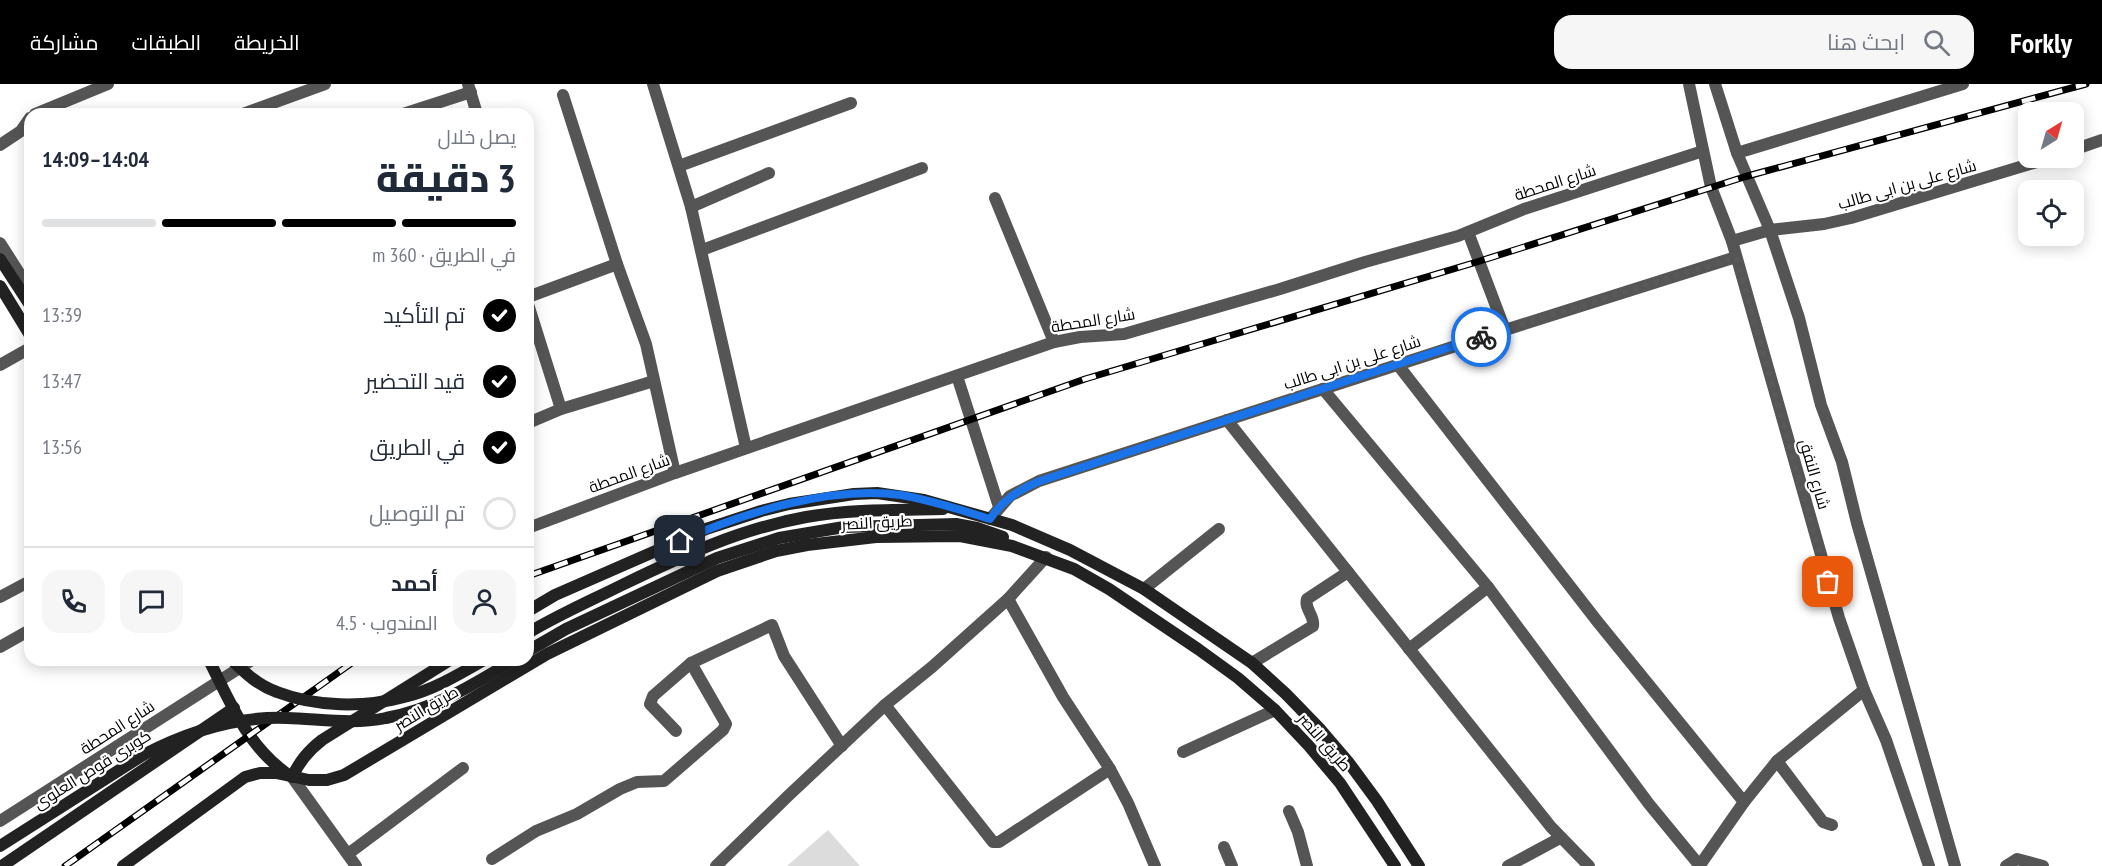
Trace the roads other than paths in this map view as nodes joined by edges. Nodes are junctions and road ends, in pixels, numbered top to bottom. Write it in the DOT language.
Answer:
graph roads {
  1 [pos="108,84"];
  2 [pos="325,84"];
  3 [pos="653,84"];
  4 [pos="1689,84"];
  5 [pos="1715,84"];
  6 [pos="1964,84"];
  7 [pos="470,88"];
  8 [pos="563,95"];
  9 [pos="851,103"];
  10 [pos="50,108"];
  11 [pos="259,108"];
  12 [pos="418,108"];
  13 [pos="475,108"];
  14 [pos="24,127"];
  15 [pos="2102,140"];
  16 [pos="0,145"];
  17 [pos="2084,146"];
  18 [pos="1703,150"];
  19 [pos="1737,153"];
  20 [pos="679,166"];
  21 [pos="922,168"];
  22 [pos="2018,168"];
  23 [pos="769,173"];
  24 [pos="995,198"];
  25 [pos="691,207"];
  26 [pos="1770,230"];
  27 [pos="1468,232"];
  28 [pos="1732,241"];
  29 [pos="0,243"];
  30 [pos="702,250"];
  31 [pos="1736,257"];
  32 [pos="0,259"];
  33 [pos="617,264"];
  34 [pos="24,281"];
  35 [pos="0,288"];
  36 [pos="534,295"];
  37 [pos="24,296"];
  38 [pos="534,323"];
  39 [pos="24,326"];
  40 [pos="1505,330"];
  41 [pos="1054,342"];
  42 [pos="24,351"];
  43 [pos="0,365"];
  44 [pos="1398,365"];
  45 [pos="957,375"];
  46 [pos="654,381"];
  47 [pos="1323,389"];
  48 [pos="561,409"];
  49 [pos="534,420"];
  50 [pos="1227,420"];
  51 [pos="746,448"];
  52 [pos="675,473"];
  53 [pos="999,507"];
  54 [pos="956,509"];
  55 [pos="990,519"];
  56 [pos="534,526"];
  57 [pos="1219,529"];
  58 [pos="1046,557"];
  59 [pos="1348,572"];
  60 [pos="24,584"];
  61 [pos="1488,587"];
  62 [pos="1144,588"];
  63 [pos="0,597"];
  64 [pos="1008,599"];
  65 [pos="534,607"];
  66 [pos="534,630"];
  67 [pos="24,633"];
  68 [pos="0,647"];
  69 [pos="534,648"];
  70 [pos="1409,649"];
  71 [pos="534,662"];
  72 [pos="691,663"];
  73 [pos="1252,663"];
  74 [pos="212,666"];
  75 [pos="236,666"];
  76 [pos="244,666"];
  77 [pos="440,666"];
  78 [pos="472,666"];
  79 [pos="504,666"];
  80 [pos="528,666"];
  81 [pos="220,681"];
  82 [pos="1864,690"];
  83 [pos="885,705"];
  84 [pos="234,708"];
  85 [pos="1275,710"];
  86 [pos="676,731"];
  87 [pos="842,746"];
  88 [pos="1183,752"];
  89 [pos="1777,761"];
  90 [pos="463,768"];
  91 [pos="1110,769"];
  92 [pos="292,777"];
  93 [pos="1744,802"];
  94 [pos="1289,811"];
  95 [pos="0,821"];
  96 [pos="1832,825"];
  97 [pos="1560,838"];
  98 [pos="0,846"];
  99 [pos="1224,847"];
  100 [pos="348,854"];
  101 [pos="492,859"];
  102 [pos="1698,865"];
  103 [pos="2,866"];
  104 [pos="123,866"];
  105 [pos="356,866"];
  106 [pos="716,866"];
  107 [pos="1155,866"];
  108 [pos="1232,866"];
  109 [pos="1307,866"];
  110 [pos="1395,866"];
  111 [pos="1419,866"];
  112 [pos="1508,866"];
  113 [pos="1589,866"];
  114 [pos="1929,866"];
  115 [pos="1955,866"];
  116 [pos="2006,866"];
  117 [pos="2043,866"];
  1 -- 10 [label="street"];
  2 -- 11 [label="street"];
  3 -- 20 [label="street"];
  4 -- 18 [label="street, شارع النفق"];
  5 -- 19 [label="street, شارع النفق"];
  6 -- 19 [label="street"];
  7 -- 12 [label="street"];
  7 -- 13 [label="street"];
  8 -- 33 [label="street"];
  9 -- 20 [label="street"];
  14 -- 16 [label="street"];
  15 -- 17 [label="street"];
  18 -- 27 [label="street, شارع المحطة"];
  18 -- 28 [label="street, شارع النفق"];
  19 -- 26 [label="street, شارع النفق"];
  20 -- 25 [label="street"];
  21 -- 30 [label="street"];
  22 -- 26 [label="street, شارع على بن ابى طالب"];
  23 -- 25 [label="street"];
  24 -- 41 [label="street"];
  25 -- 30 [label="street"];
  26 -- 28 [label="street, شارع على بن ابى طالب"];
  26 -- 115 [label="street, شارع النفق"];
  27 -- 40 [label="street"];
  27 -- 41 [label="street, شارع المحطة"];
  28 -- 31 [label="street, شارع النفق"];
  29 -- 34 [label="street"];
  30 -- 51 [label="street"];
  31 -- 40 [label="street, شارع على بن ابى طالب"];
  31 -- 82 [label="street, شارع النفق"];
  32 -- 37 [label="street"];
  33 -- 36 [label="street"];
  33 -- 46 [label="street"];
  35 -- 39 [label="street"];
  38 -- 48 [label="street"];
  40 -- 44 [label="street, شارع على بن ابى طالب"];
  41 -- 45 [label="street, شارع المحطة"];
  42 -- 43 [label="street"];
  44 -- 47 [label="street, شارع على بن ابى طالب"];
  44 -- 93 [label="street"];
  45 -- 51 [label="street, شارع المحطة"];
  45 -- 53 [label="street"];
  46 -- 48 [label="street"];
  46 -- 52 [label="street"];
  47 -- 50 [label="street, شارع على بن ابى طالب"];
  47 -- 61 [label="street"];
  48 -- 49 [label="street"];
  50 -- 53 [label="street, شارع على بن ابى طالب"];
  50 -- 59 [label="street"];
  51 -- 52 [label="street, شارع المحطة"];
  52 -- 56 [label="street, شارع المحطة"];
  53 -- 55 [label="street, شارع على بن ابى طالب"];
  54 -- 55 [label="street, طريق النصر"];
  54 -- 65 [label="street, طريق النصر"];
  54 -- 66 [label="street"];
  55 -- 62 [label="street, طريق النصر"];
  57 -- 62 [label="street"];
  58 -- 64 [label="street"];
  58 -- 69 [label="street"];
  58 -- 71 [label="street, طريق النصر"];
  58 -- 85 [label="street, طريق النصر"];
  59 -- 70 [label="street"];
  59 -- 73 [label="street"];
  60 -- 63 [label="street"];
  61 -- 70 [label="street"];
  61 -- 102 [label="street"];
  62 -- 73 [label="street, طريق النصر"];
  64 -- 83 [label="street"];
  64 -- 91 [label="street"];
  67 -- 68 [label="street"];
  70 -- 97 [label="street"];
  72 -- 86 [label="street"];
  72 -- 87 [label="street"];
  72 -- 101 [label="street"];
  73 -- 111 [label="street, طريق النصر"];
  74 -- 81 [label="street"];
  75 -- 81 [label="street, شارع المحطة"];
  76 -- 78 [label="street, bridge"];
  77 -- 92 [label="street, طريق النصر"];
  79 -- 98 [label="street, كوبرى قوص العلوى, bridge"];
  80 -- 92 [label="street, طريق النصر"];
  81 -- 84 [label="street"];
  81 -- 95 [label="street, شارع المحطة"];
  82 -- 89 [label="street"];
  82 -- 114 [label="street, شارع النفق"];
  83 -- 87 [label="street"];
  83 -- 91 [label="street"];
  84 -- 92 [label="street"];
  84 -- 103 [label="street"];
  85 -- 88 [label="street"];
  85 -- 110 [label="street, طريق النصر"];
  87 -- 106 [label="street"];
  89 -- 93 [label="street"];
  89 -- 96 [label="street"];
  90 -- 100 [label="street"];
  91 -- 107 [label="street"];
  92 -- 100 [label="street"];
  92 -- 104 [label="street, طريق النصر"];
  93 -- 102 [label="street"];
  94 -- 109 [label="street"];
  97 -- 112 [label="street"];
  97 -- 113 [label="street"];
  99 -- 108 [label="street"];
  100 -- 105 [label="street"];
  116 -- 117 [label="street"];
}
